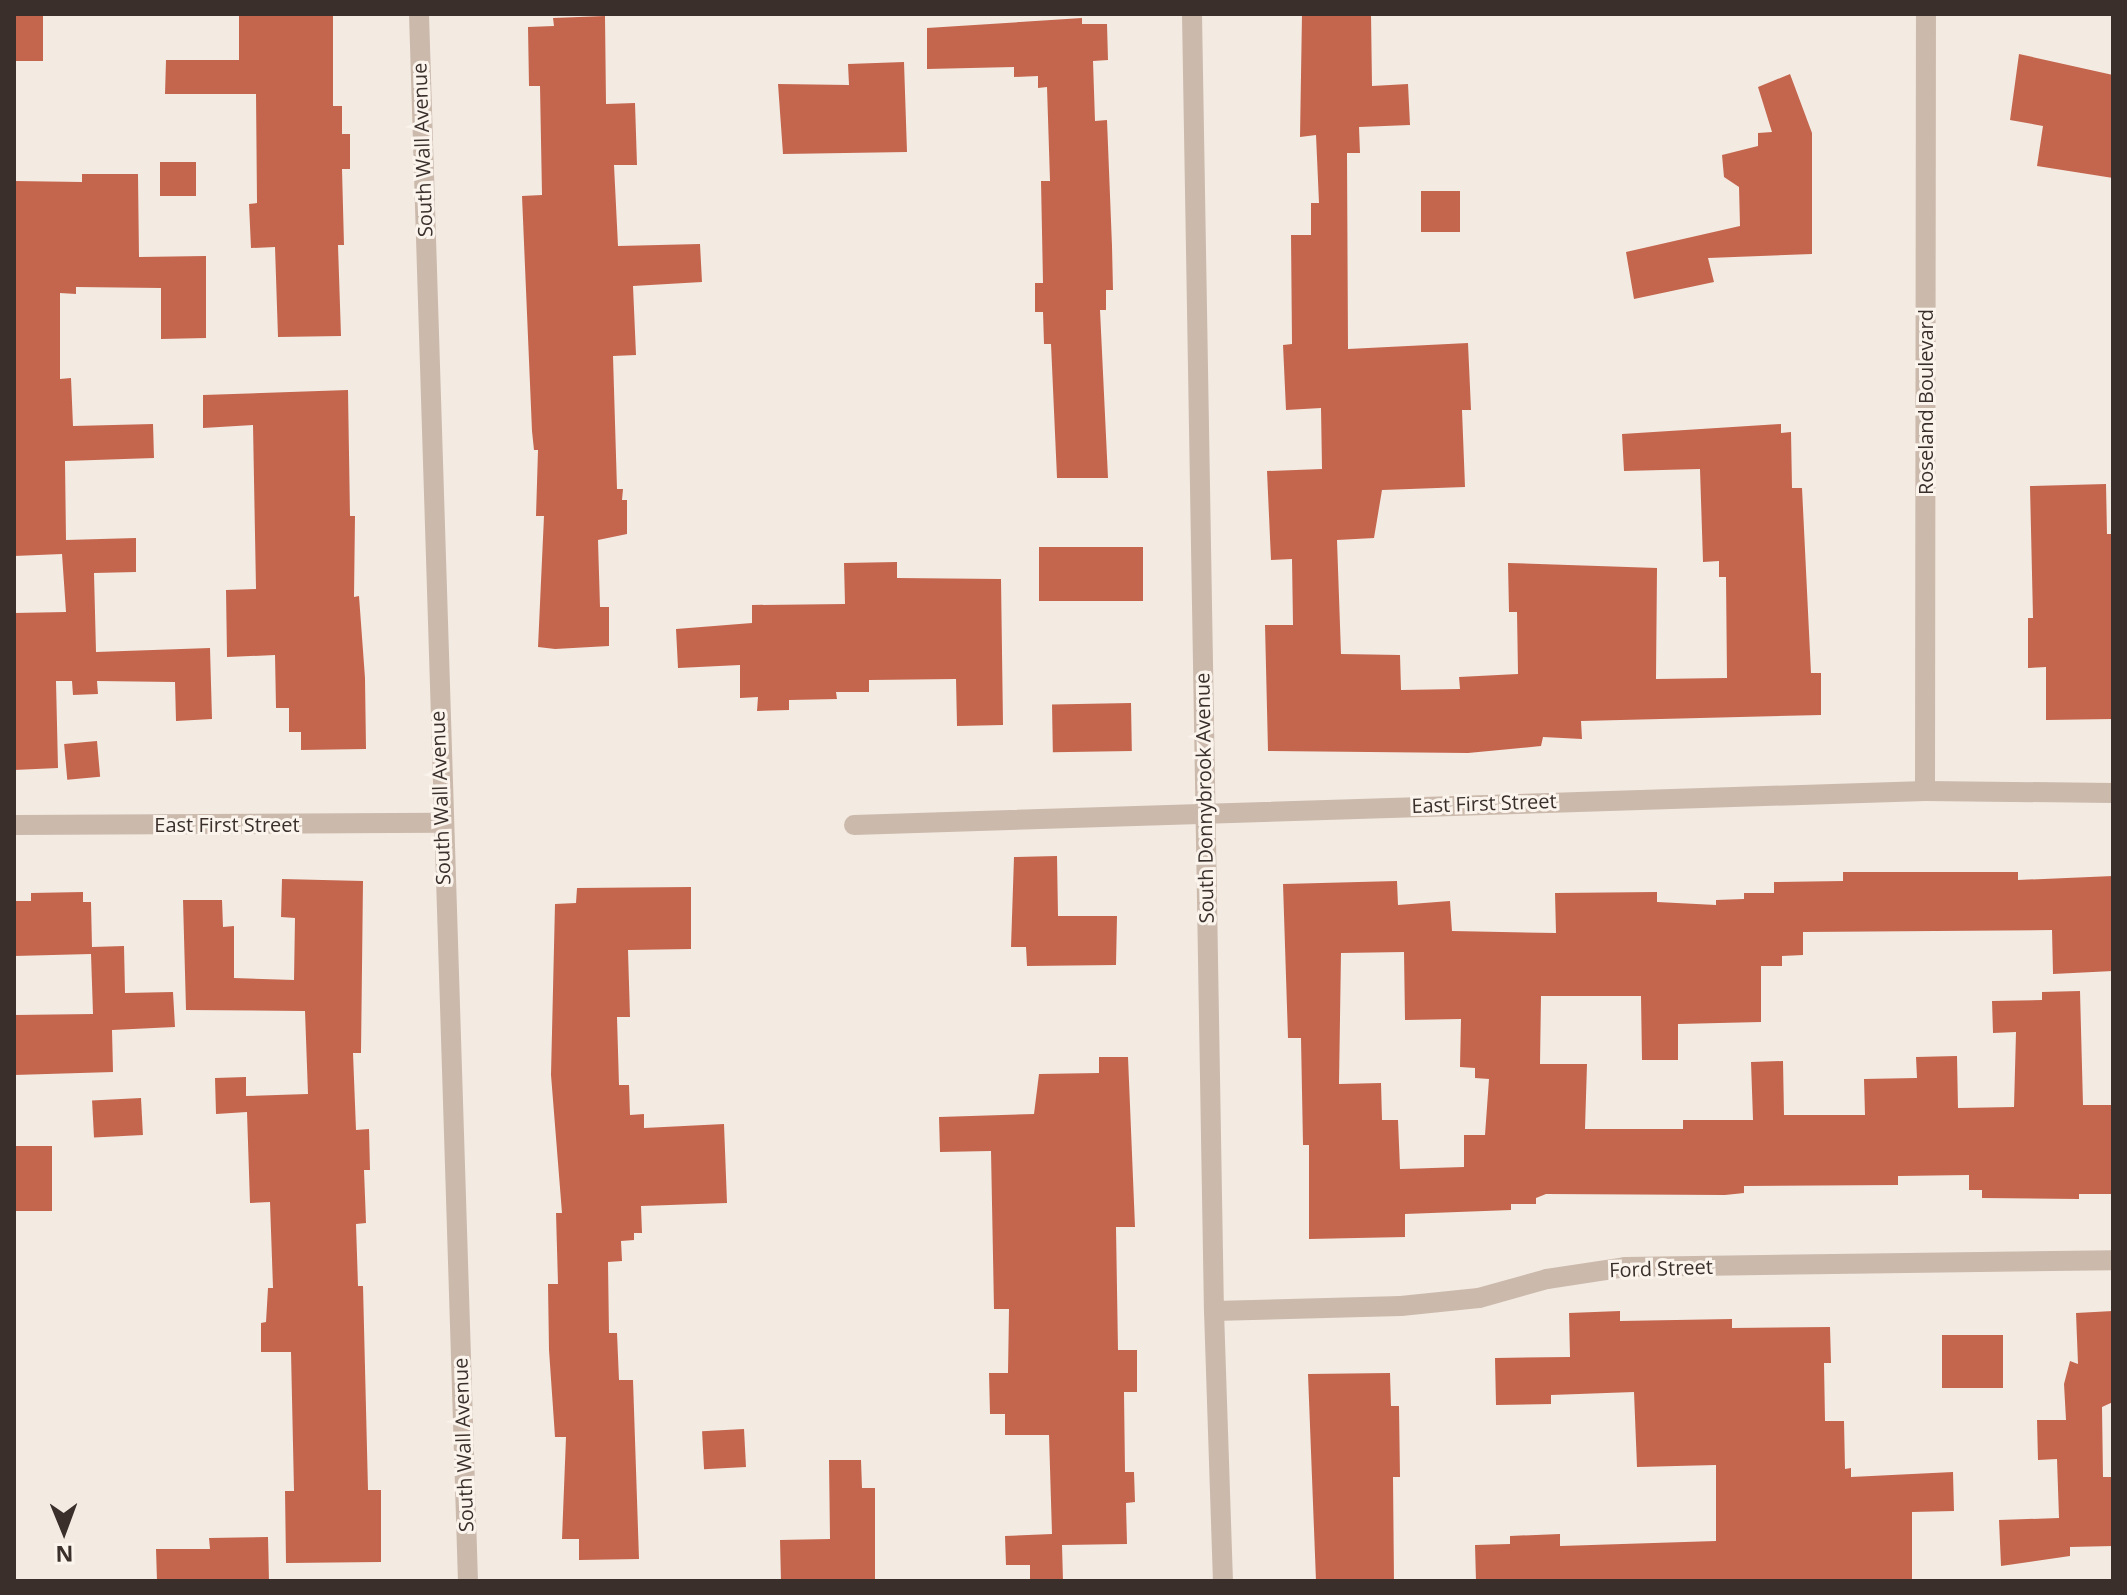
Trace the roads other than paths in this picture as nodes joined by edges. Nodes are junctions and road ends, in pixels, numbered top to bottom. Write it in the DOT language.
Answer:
graph roads {
  1 [pos="419,14"];
  2 [pos="1192,14"];
  3 [pos="1926,14"];
  4 [pos="1925,791"];
  5 [pos="2113,793"];
  6 [pos="1204,812"];
  7 [pos="440,823"];
  8 [pos="14,825"];
  9 [pos="854,825"];
  10 [pos="2113,1260"];
  11 [pos="1214,1311"];
  12 [pos="468,1581"];
  13 [pos="1223,1581"];
  1 -- 7 [label="street, South Wall Avenue"];
  2 -- 6 [label="street, South Donnybrook Avenue"];
  3 -- 4 [label="street, Roseland Boulevard"];
  4 -- 5 [label="street, East First Street"];
  4 -- 6 [label="street, East First Street"];
  6 -- 9 [label="street, East First Street"];
  6 -- 11 [label="street, South Donnybrook Avenue"];
  7 -- 8 [label="street, East First Street"];
  7 -- 12 [label="street, South Wall Avenue"];
  10 -- 11 [label="street, Ford Street"];
  11 -- 13 [label="street, South Donnybrook Avenue"];
}
